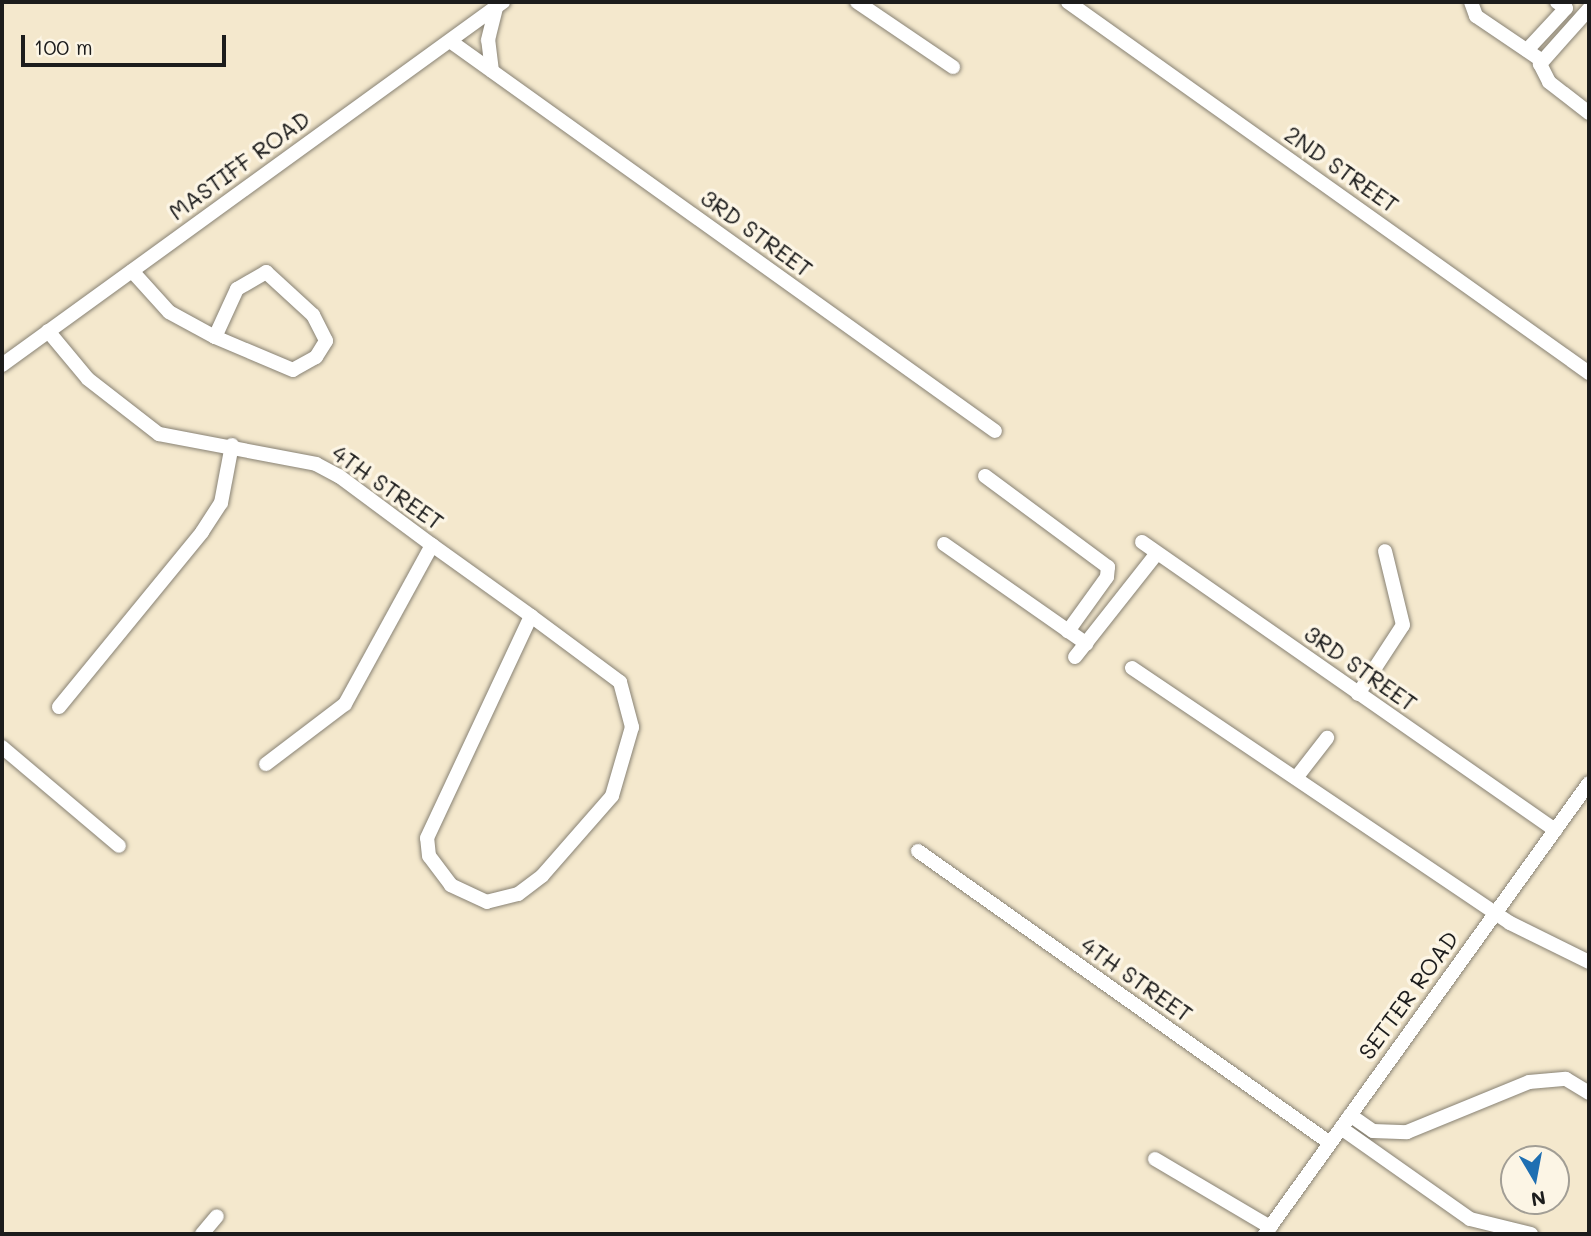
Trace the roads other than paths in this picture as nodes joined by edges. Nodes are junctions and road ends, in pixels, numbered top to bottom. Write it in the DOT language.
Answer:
graph roads {
  1 [pos="857,2"];
  2 [pos="1068,2"];
  3 [pos="1471,2"];
  4 [pos="499,4"];
  5 [pos="1565,4"];
  6 [pos="1589,9"];
  7 [pos="450,40"];
  8 [pos="1527,50"];
  9 [pos="1541,60"];
  10 [pos="953,67"];
  11 [pos="492,71"];
  12 [pos="1589,113"];
  13 [pos="132,271"];
  14 [pos="48,331"];
  15 [pos="215,337"];
  16 [pos="2,365"];
  17 [pos="1589,373"];
  18 [pos="995,431"];
  19 [pos="232,445"];
  20 [pos="985,476"];
  21 [pos="1142,542"];
  22 [pos="944,544"];
  23 [pos="432,545"];
  24 [pos="1385,551"];
  25 [pos="1157,553"];
  26 [pos="531,617"];
  27 [pos="1068,632"];
  28 [pos="1087,643"];
  29 [pos="1075,657"];
  30 [pos="1132,668"];
  31 [pos="1358,694"];
  32 [pos="58,707"];
  33 [pos="1327,738"];
  34 [pos="2,747"];
  35 [pos="266,764"];
  36 [pos="1296,778"];
  37 [pos="1589,783"];
  38 [pos="1555,830"];
  39 [pos="119,846"];
  40 [pos="918,851"];
  41 [pos="1495,912"];
  42 [pos="1589,962"];
  43 [pos="1589,1093"];
  44 [pos="1350,1115"];
  45 [pos="1342,1128"];
  46 [pos="1330,1143"];
  47 [pos="1155,1159"];
  48 [pos="217,1216"];
  49 [pos="1267,1230"];
  50 [pos="202,1234"];
  51 [pos="1531,1234"];
  1 -- 10 [label="street"];
  2 -- 17 [label="street, 2ND STREET"];
  3 -- 8 [label="street"];
  4 -- 7 [label="street, MASTIFF ROAD"];
  4 -- 11 [label="street"];
  5 -- 8 [label="street"];
  6 -- 9 [label="street"];
  7 -- 11 [label="street, 3RD STREET"];
  7 -- 13 [label="street, MASTIFF ROAD"];
  8 -- 9 [label="street"];
  9 -- 12 [label="street"];
  11 -- 18 [label="street, 3RD STREET"];
  13 -- 14 [label="street, MASTIFF ROAD"];
  13 -- 15 [label="street"];
  14 -- 16 [label="street, MASTIFF ROAD"];
  14 -- 19 [label="street, 4TH STREET"];
  15 -- 15 [label="street"];
  19 -- 23 [label="street, 4TH STREET"];
  19 -- 32 [label="street"];
  20 -- 27 [label="street"];
  21 -- 25 [label="street, 3RD STREET"];
  22 -- 27 [label="street"];
  23 -- 26 [label="street, 4TH STREET"];
  23 -- 35 [label="street"];
  24 -- 31 [label="street"];
  25 -- 28 [label="street"];
  25 -- 31 [label="street, 3RD STREET"];
  26 -- 26 [label="street, 4TH STREET"];
  27 -- 28 [label="street"];
  28 -- 29 [label="street"];
  30 -- 36 [label="street"];
  31 -- 38 [label="street, 3RD STREET"];
  33 -- 36 [label="street"];
  34 -- 39 [label="street"];
  36 -- 41 [label="street"];
  37 -- 38 [label="street, SETTER ROAD"];
  38 -- 41 [label="street, SETTER ROAD"];
  40 -- 46 [label="street, 4TH STREET"];
  41 -- 42 [label="street"];
  41 -- 44 [label="street, SETTER ROAD"];
  43 -- 44 [label="street"];
  44 -- 45 [label="street, SETTER ROAD"];
  45 -- 46 [label="street, SETTER ROAD"];
  45 -- 51 [label="street"];
  46 -- 49 [label="street, SETTER ROAD"];
  47 -- 49 [label="street"];
  48 -- 50 [label="street"];
}
